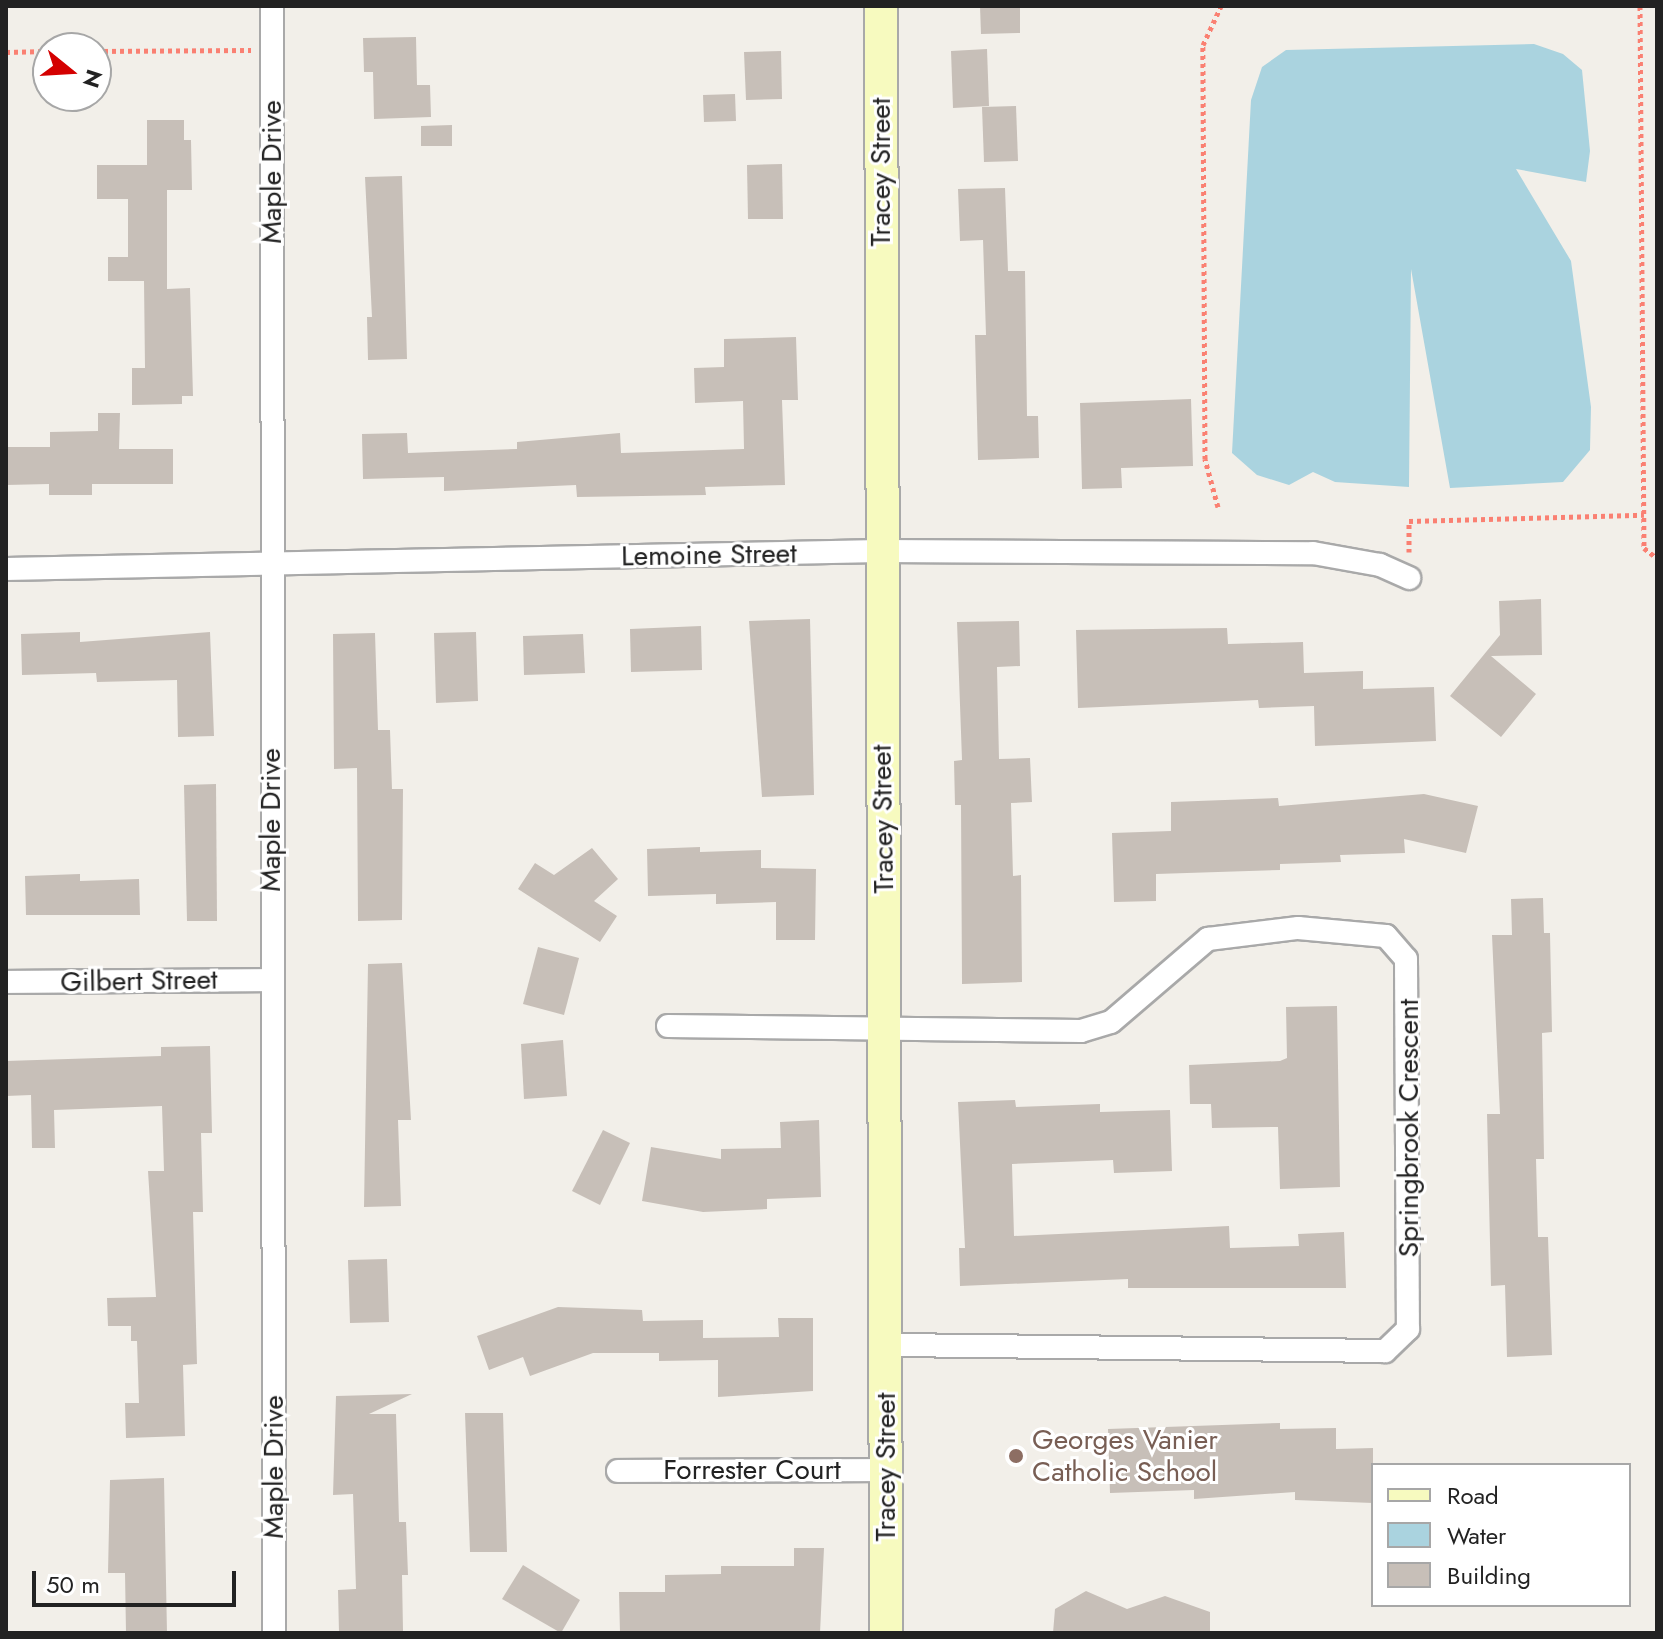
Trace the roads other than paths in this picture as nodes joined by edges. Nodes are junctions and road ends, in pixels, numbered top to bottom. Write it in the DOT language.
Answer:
graph roads {
  1 [pos="272,6"];
  2 [pos="881,6"];
  3 [pos="880,551"];
  4 [pos="272,567"];
  5 [pos="6,569"];
  6 [pos="1409,578"];
  7 [pos="271,980"];
  8 [pos="6,982"];
  9 [pos="668,1026"];
  10 [pos="886,1029"];
  11 [pos="886,1345"];
  12 [pos="887,1470"];
  13 [pos="618,1471"];
  14 [pos="274,1633"];
  15 [pos="886,1633"];
  1 -- 4 [label="street, Maple Drive"];
  2 -- 3 [label="street, Tracey Street"];
  3 -- 4 [label="street, Lemoine Street"];
  3 -- 6 [label="street, Lemoine Street"];
  3 -- 10 [label="street, Tracey Street"];
  4 -- 5 [label="street, Lemoine Street"];
  4 -- 7 [label="street, Maple Drive"];
  7 -- 8 [label="street, Gilbert Street"];
  7 -- 14 [label="street, Maple Drive"];
  9 -- 10 [label="street, Springbrook Crescent"];
  10 -- 11 [label="street, Tracey Street"];
  10 -- 11 [label="street, Springbrook Crescent"];
  11 -- 12 [label="street, Tracey Street"];
  12 -- 13 [label="street, Forrester Court"];
  12 -- 15 [label="street, Tracey Street"];
}
